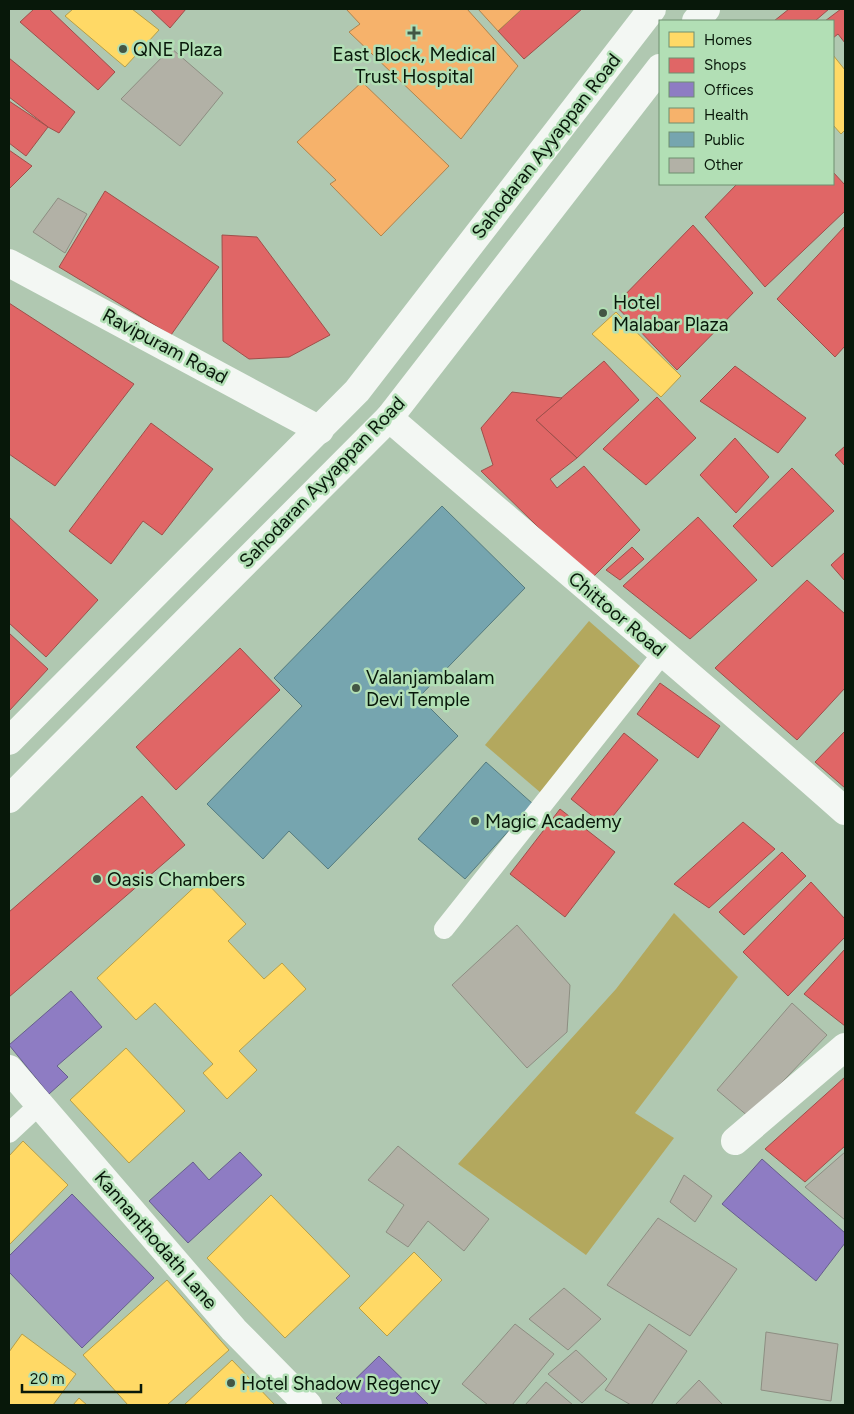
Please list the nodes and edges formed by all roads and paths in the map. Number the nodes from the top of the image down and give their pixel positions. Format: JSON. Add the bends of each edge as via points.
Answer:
{"nodes":[{"id":1,"x":652,"y":9,"type":"edge"},
{"id":2,"x":706,"y":9,"type":"edge"},
{"id":3,"x":697,"y":20,"type":"edge"},
{"id":4,"x":659,"y":69,"type":"edge"},
{"id":5,"x":9,"y":263,"type":"edge"},
{"id":6,"x":389,"y":418,"type":"junction"},
{"id":7,"x":320,"y":430,"type":"junction"},
{"id":8,"x":663,"y":653,"type":"junction"},
{"id":9,"x":9,"y":740,"type":"edge"},
{"id":10,"x":9,"y":800,"type":"edge"},
{"id":11,"x":845,"y":811,"type":"edge"},
{"id":12,"x":444,"y":929,"type":"dead end"},
{"id":13,"x":845,"y":1047,"type":"edge"},
{"id":14,"x":9,"y":1069,"type":"edge"},
{"id":15,"x":40,"y":1104,"type":"junction"},
{"id":16,"x":9,"y":1133,"type":"edge"},
{"id":17,"x":735,"y":1141,"type":"dead end"},
{"id":18,"x":308,"y":1405,"type":"edge"}],
"edges":[{"from":1,"to":7,"type":"main road","name":"Sahodaran Ayyappan Road","via":[[357,391]]},
{"from":2,"to":3,"type":"main road"},
{"from":4,"to":6,"type":"main road","name":"Sahodaran Ayyappan Road"},
{"from":5,"to":7,"type":"main road","name":"Ravipuram Road"},
{"from":6,"to":8,"type":"main road","name":"Chittoor Road"},
{"from":6,"to":10,"type":"main road","name":"Sahodaran Ayyappan Road"},
{"from":7,"to":9,"type":"main road","name":"Sahodaran Ayyappan Road"},
{"from":8,"to":11,"type":"main road","name":"Chittoor Road"},
{"from":8,"to":12,"type":"lane"},
{"from":13,"to":17,"type":"main road"},
{"from":14,"to":15,"type":"main road","name":"Kannanthodath Lane"},
{"from":15,"to":16,"type":"lane"},
{"from":15,"to":18,"type":"main road","name":"Kannanthodath Lane","via":[[234,1330]]}]}
